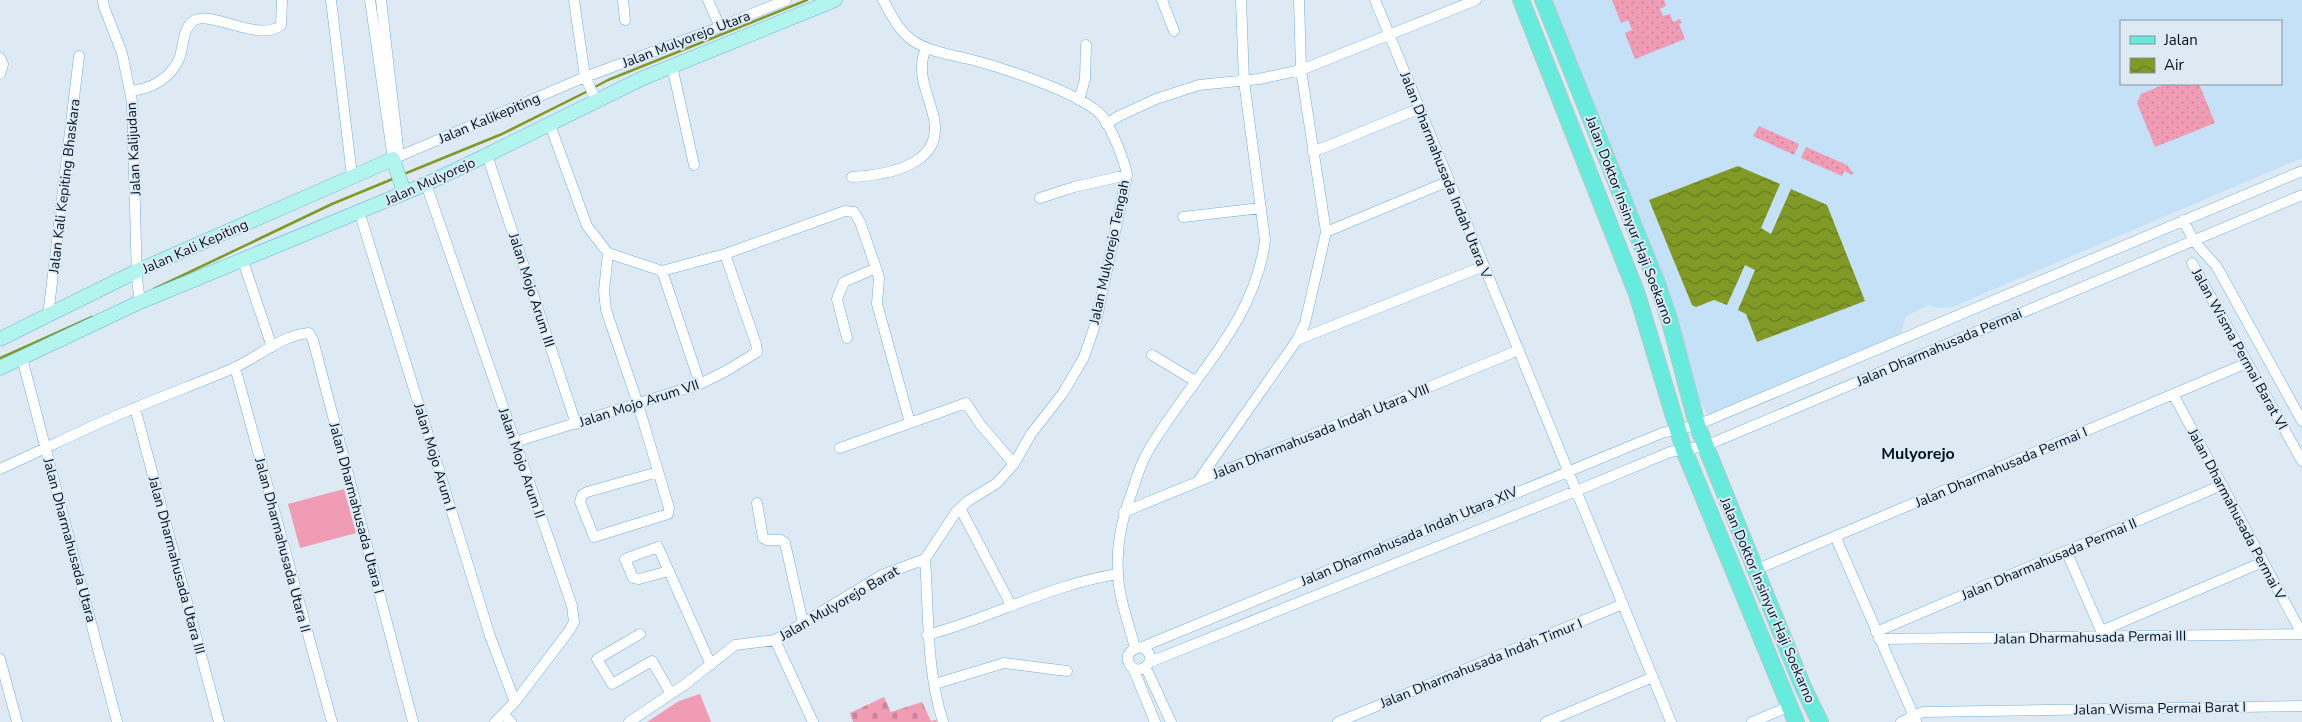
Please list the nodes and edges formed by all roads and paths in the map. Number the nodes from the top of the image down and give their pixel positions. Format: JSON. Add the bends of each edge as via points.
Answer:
{"nodes":[{"id":1,"x":103,"y":0,"type":"edge"},
{"id":2,"x":282,"y":0,"type":"edge"},
{"id":3,"x":330,"y":0,"type":"edge"},
{"id":4,"x":370,"y":0,"type":"edge"},
{"id":5,"x":381,"y":0,"type":"edge"},
{"id":6,"x":574,"y":0,"type":"edge"},
{"id":7,"x":623,"y":0,"type":"edge"},
{"id":8,"x":708,"y":0,"type":"edge"},
{"id":9,"x":786,"y":0,"type":"edge"},
{"id":10,"x":835,"y":0,"type":"edge"},
{"id":11,"x":883,"y":0,"type":"edge"},
{"id":12,"x":1162,"y":0,"type":"edge"},
{"id":13,"x":1241,"y":0,"type":"edge"},
{"id":14,"x":1299,"y":0,"type":"edge"},
{"id":15,"x":1375,"y":0,"type":"edge"},
{"id":16,"x":1476,"y":0,"type":"edge"},
{"id":17,"x":1520,"y":0,"type":"edge"},
{"id":18,"x":1542,"y":0,"type":"edge"},
{"id":19,"x":818,"y":3,"type":"edge"},
{"id":20,"x":625,"y":20,"type":"dead end"},
{"id":21,"x":1174,"y":31,"type":"dead end"},
{"id":22,"x":719,"y":35,"type":"junction"},
{"id":23,"x":1389,"y":36,"type":"junction"},
{"id":24,"x":1086,"y":45,"type":"dead end"},
{"id":25,"x":926,"y":48,"type":"junction"},
{"id":26,"x":79,"y":56,"type":"dead end"},
{"id":27,"x":0,"y":58,"type":"edge"},
{"id":28,"x":672,"y":66,"type":"junction"},
{"id":29,"x":1301,"y":70,"type":"junction"},
{"id":30,"x":0,"y":74,"type":"edge"},
{"id":31,"x":586,"y":79,"type":"junction"},
{"id":32,"x":1244,"y":81,"type":"junction"},
{"id":33,"x":130,"y":91,"type":"junction"},
{"id":34,"x":594,"y":97,"type":"junction"},
{"id":35,"x":1079,"y":100,"type":"junction"},
{"id":36,"x":1418,"y":109,"type":"junction"},
{"id":37,"x":1106,"y":124,"type":"junction"},
{"id":38,"x":551,"y":129,"type":"junction"},
{"id":39,"x":1313,"y":152,"type":"junction"},
{"id":40,"x":488,"y":156,"type":"junction"},
{"id":41,"x":396,"y":160,"type":"junction"},
{"id":42,"x":694,"y":165,"type":"dead end"},
{"id":43,"x":2302,"y":171,"type":"edge"},
{"id":44,"x":1127,"y":175,"type":"junction"},
{"id":45,"x":352,"y":176,"type":"junction"},
{"id":46,"x":852,"y":177,"type":"dead end"},
{"id":47,"x":1449,"y":181,"type":"junction"},
{"id":48,"x":426,"y":184,"type":"junction"},
{"id":49,"x":402,"y":186,"type":"junction"},
{"id":50,"x":2302,"y":195,"type":"edge"},
{"id":51,"x":1040,"y":198,"type":"dead end"},
{"id":52,"x":1261,"y":208,"type":"junction"},
{"id":53,"x":359,"y":211,"type":"junction"},
{"id":54,"x":1183,"y":216,"type":"dead end"},
{"id":55,"x":2183,"y":220,"type":"junction"},
{"id":56,"x":1326,"y":232,"type":"junction"},
{"id":57,"x":2194,"y":241,"type":"junction"},
{"id":58,"x":608,"y":253,"type":"junction"},
{"id":59,"x":726,"y":254,"type":"junction"},
{"id":60,"x":244,"y":261,"type":"junction"},
{"id":61,"x":2192,"y":262,"type":"dead end"},
{"id":62,"x":1484,"y":266,"type":"junction"},
{"id":63,"x":876,"y":268,"type":"junction"},
{"id":64,"x":662,"y":271,"type":"junction"},
{"id":65,"x":137,"y":275,"type":"junction"},
{"id":66,"x":140,"y":300,"type":"junction"},
{"id":67,"x":48,"y":316,"type":"junction"},
{"id":68,"x":848,"y":338,"type":"dead end"},
{"id":69,"x":0,"y":339,"type":"edge"},
{"id":70,"x":1297,"y":340,"type":"junction"},
{"id":71,"x":272,"y":346,"type":"junction"},
{"id":72,"x":1518,"y":350,"type":"junction"},
{"id":73,"x":1152,"y":355,"type":"dead end"},
{"id":74,"x":22,"y":358,"type":"junction"},
{"id":75,"x":2247,"y":363,"type":"junction"},
{"id":76,"x":235,"y":367,"type":"junction"},
{"id":77,"x":0,"y":368,"type":"edge"},
{"id":78,"x":1195,"y":381,"type":"junction"},
{"id":79,"x":700,"y":384,"type":"junction"},
{"id":80,"x":2173,"y":394,"type":"junction"},
{"id":81,"x":638,"y":404,"type":"junction"},
{"id":82,"x":135,"y":408,"type":"junction"},
{"id":83,"x":2302,"y":420,"type":"edge"},
{"id":84,"x":910,"y":423,"type":"junction"},
{"id":85,"x":576,"y":424,"type":"junction"},
{"id":86,"x":1697,"y":425,"type":"junction"},
{"id":87,"x":1678,"y":429,"type":"junction"},
{"id":88,"x":515,"y":442,"type":"junction"},
{"id":89,"x":1705,"y":446,"type":"junction"},
{"id":90,"x":46,"y":448,"type":"junction"},
{"id":91,"x":840,"y":448,"type":"dead end"},
{"id":92,"x":1684,"y":450,"type":"junction"},
{"id":93,"x":2302,"y":461,"type":"edge"},
{"id":94,"x":1014,"y":464,"type":"junction"},
{"id":95,"x":0,"y":469,"type":"edge"},
{"id":96,"x":1567,"y":471,"type":"junction"},
{"id":97,"x":658,"y":472,"type":"junction"},
{"id":98,"x":1198,"y":481,"type":"junction"},
{"id":99,"x":2222,"y":486,"type":"junction"},
{"id":100,"x":1576,"y":491,"type":"junction"},
{"id":101,"x":757,"y":503,"type":"dead end"},
{"id":102,"x":960,"y":508,"type":"junction"},
{"id":103,"x":1124,"y":512,"type":"junction"},
{"id":104,"x":1835,"y":536,"type":"junction"},
{"id":105,"x":2066,"y":551,"type":"junction"},
{"id":106,"x":925,"y":559,"type":"junction"},
{"id":107,"x":2263,"y":562,"type":"junction"},
{"id":108,"x":669,"y":570,"type":"dead end"},
{"id":109,"x":1755,"y":570,"type":"junction"},
{"id":110,"x":1118,"y":574,"type":"junction"},
{"id":111,"x":1623,"y":604,"type":"junction"},
{"id":112,"x":1011,"y":605,"type":"junction"},
{"id":113,"x":803,"y":623,"type":"junction"},
{"id":114,"x":640,"y":634,"type":"dead end"},
{"id":115,"x":2102,"y":634,"type":"junction"},
{"id":116,"x":2302,"y":634,"type":"edge"},
{"id":117,"x":927,"y":635,"type":"junction"},
{"id":118,"x":1877,"y":635,"type":"junction"},
{"id":119,"x":775,"y":640,"type":"junction"},
{"id":120,"x":1138,"y":648,"type":"junction"},
{"id":121,"x":0,"y":659,"type":"edge"},
{"id":122,"x":1148,"y":665,"type":"junction"},
{"id":123,"x":711,"y":666,"type":"junction"},
{"id":124,"x":1133,"y":668,"type":"junction"},
{"id":125,"x":1067,"y":671,"type":"dead end"},
{"id":126,"x":1652,"y":677,"type":"junction"},
{"id":127,"x":935,"y":684,"type":"junction"},
{"id":128,"x":1803,"y":687,"type":"junction"},
{"id":129,"x":671,"y":694,"type":"junction"},
{"id":130,"x":515,"y":702,"type":"junction"},
{"id":131,"x":2302,"y":706,"type":"edge"},
{"id":132,"x":1789,"y":708,"type":"edge"},
{"id":133,"x":503,"y":714,"type":"junction"},
{"id":134,"x":1915,"y":719,"type":"edge"},
{"id":135,"x":17,"y":722,"type":"edge"},
{"id":136,"x":117,"y":722,"type":"edge"},
{"id":137,"x":219,"y":722,"type":"edge"},
{"id":138,"x":332,"y":722,"type":"edge"},
{"id":139,"x":413,"y":722,"type":"edge"},
{"id":140,"x":495,"y":722,"type":"edge"},
{"id":141,"x":511,"y":722,"type":"edge"},
{"id":142,"x":629,"y":722,"type":"edge"},
{"id":143,"x":813,"y":722,"type":"edge"},
{"id":144,"x":942,"y":722,"type":"edge"},
{"id":145,"x":1155,"y":722,"type":"edge"},
{"id":146,"x":1171,"y":722,"type":"edge"},
{"id":147,"x":1338,"y":722,"type":"edge"},
{"id":148,"x":1546,"y":722,"type":"edge"},
{"id":149,"x":1671,"y":722,"type":"edge"},
{"id":150,"x":1752,"y":722,"type":"edge"},
{"id":151,"x":1820,"y":722,"type":"edge"},
{"id":152,"x":1901,"y":722,"type":"edge"}],
"edges":[{"from":1,"to":33,"type":"street","name":"Jalan Kalijudan","via":[[122,53]]},
{"from":2,"to":33,"type":"street","via":[[281,25],[272,29],[229,26],[212,18],[195,20],[188,27],[180,58],[171,72],[161,82]]},
{"from":3,"to":45,"type":"street"},
{"from":4,"to":41,"type":"street"},
{"from":5,"to":41,"type":"street"},
{"from":6,"to":31,"type":"street"},
{"from":7,"to":20,"type":"street"},
{"from":8,"to":22,"type":"street"},
{"from":9,"to":22,"type":"street","name":"Jalan Mulyorejo Utara"},
{"from":10,"to":19,"type":"main road","name":"Jalan Mulyorejo"},
{"from":11,"to":25,"type":"street","name":"Jalan Mulyorejo Tengah","via":[[900,30]]},
{"from":12,"to":21,"type":"street"},
{"from":13,"to":32,"type":"street"},
{"from":14,"to":29,"type":"street"},
{"from":15,"to":23,"type":"street","name":"Jalan Dharmahusada Indah Utara V"},
{"from":16,"to":23,"type":"street"},
{"from":17,"to":87,"type":"main road","name":"Jalan Doktor Insinyur Haji Soekarno","via":[[1637,294]]},
{"from":18,"to":86,"type":"main road","name":"Jalan Doktor Insinyur Haji Soekarno","via":[[1658,286]]},
{"from":19,"to":22,"type":"main road","name":"Jalan Mulyorejo"},
{"from":22,"to":28,"type":"main road","name":"Jalan Mulyorejo"},
{"from":22,"to":31,"type":"street","name":"Jalan Mulyorejo Utara"},
{"from":23,"to":29,"type":"street"},
{"from":23,"to":36,"type":"street","name":"Jalan Dharmahusada Indah Utara V"},
{"from":24,"to":35,"type":"street","via":[[1085,79]]},
{"from":25,"to":35,"type":"street","name":"Jalan Mulyorejo Tengah","via":[[1060,89]]},
{"from":25,"to":46,"type":"street","via":[[921,75],[935,134],[929,149],[918,161],[903,169]]},
{"from":26,"to":67,"type":"street","name":"Jalan Kali Kepiting Bhaskara"},
{"from":27,"to":30,"type":"street","via":[[3,64]]},
{"from":28,"to":34,"type":"main road","name":"Jalan Mulyorejo"},
{"from":28,"to":42,"type":"street"},
{"from":29,"to":32,"type":"street"},
{"from":29,"to":39,"type":"street"},
{"from":31,"to":34,"type":"street"},
{"from":31,"to":41,"type":"street","name":"Jalan Kalikepiting"},
{"from":32,"to":37,"type":"street","via":[[1217,82],[1179,90],[1134,108]]},
{"from":32,"to":52,"type":"street"},
{"from":33,"to":65,"type":"street","name":"Jalan Kalijudan"},
{"from":34,"to":38,"type":"main road","name":"Jalan Mulyorejo"},
{"from":35,"to":37,"type":"street","name":"Jalan Mulyorejo Tengah","via":[[1102,116]]},
{"from":36,"to":39,"type":"street"},
{"from":36,"to":47,"type":"street","name":"Jalan Dharmahusada Indah Utara V"},
{"from":37,"to":44,"type":"street","name":"Jalan Mulyorejo Tengah"},
{"from":38,"to":40,"type":"main road","name":"Jalan Mulyorejo"},
{"from":38,"to":58,"type":"street","via":[[588,226]]},
{"from":39,"to":56,"type":"street"},
{"from":40,"to":48,"type":"main road","name":"Jalan Mulyorejo"},
{"from":40,"to":85,"type":"street","name":"Jalan Mojo Arum III"},
{"from":41,"to":45,"type":"main road","name":"Jalan Kali Kepiting"},
{"from":41,"to":49,"type":"main road"},
{"from":43,"to":55,"type":"street","name":"Jalan Dharmahusada Permai"},
{"from":44,"to":51,"type":"street","via":[[1074,186]]},
{"from":44,"to":94,"type":"street","name":"Jalan Mulyorejo Tengah","via":[[1096,322],[1084,357],[1063,394],[1031,434]]},
{"from":45,"to":65,"type":"main road","name":"Jalan Kali Kepiting"},
{"from":47,"to":56,"type":"street"},
{"from":47,"to":62,"type":"street","name":"Jalan Dharmahusada Indah Utara V"},
{"from":48,"to":49,"type":"main road","name":"Jalan Mulyorejo"},
{"from":48,"to":88,"type":"street","name":"Jalan Mojo Arum II"},
{"from":49,"to":53,"type":"main road","name":"Jalan Mulyorejo"},
{"from":50,"to":57,"type":"street","name":"Jalan Dharmahusada Permai"},
{"from":52,"to":54,"type":"street"},
{"from":52,"to":78,"type":"street","via":[[1264,253],[1248,303]]},
{"from":53,"to":60,"type":"main road","name":"Jalan Mulyorejo"},
{"from":53,"to":130,"type":"street","name":"Jalan Mojo Arum I","via":[[490,636]]},
{"from":55,"to":57,"type":"street"},
{"from":55,"to":86,"type":"street","name":"Jalan Dharmahusada Permai"},
{"from":56,"to":70,"type":"street","via":[[1305,323]]},
{"from":57,"to":83,"type":"street","via":[[2216,267]]},
{"from":57,"to":89,"type":"street","name":"Jalan Dharmahusada Permai"},
{"from":58,"to":64,"type":"street"},
{"from":58,"to":81,"type":"street","via":[[604,290],[606,310]]},
{"from":59,"to":63,"type":"street","via":[[844,212],[854,212]]},
{"from":59,"to":64,"type":"street"},
{"from":59,"to":79,"type":"street","name":"Jalan Mojo Arum VII","via":[[757,352]]},
{"from":60,"to":66,"type":"main road","name":"Jalan Mulyorejo"},
{"from":60,"to":71,"type":"street"},
{"from":61,"to":75,"type":"street","name":"Jalan Wisma Permai Barat VI"},
{"from":62,"to":70,"type":"street"},
{"from":62,"to":72,"type":"street","name":"Jalan Dharmahusada Indah Utara V"},
{"from":63,"to":68,"type":"street","via":[[844,282],[837,299]]},
{"from":63,"to":84,"type":"street","via":[[879,278],[877,304]]},
{"from":64,"to":79,"type":"street"},
{"from":65,"to":66,"type":"street","name":"Jalan Kalijudan"},
{"from":65,"to":67,"type":"main road","name":"Jalan Kali Kepiting"},
{"from":66,"to":74,"type":"main road","name":"Jalan Mulyorejo"},
{"from":67,"to":69,"type":"main road","name":"Jalan Kali Kepiting"},
{"from":70,"to":98,"type":"street"},
{"from":71,"to":76,"type":"street","name":"Jalan Dharmahusada Utara I"},
{"from":71,"to":139,"type":"street","name":"Jalan Dharmahusada Utara I","via":[[302,333],[309,333],[314,340]]},
{"from":72,"to":96,"type":"street","name":"Jalan Dharmahusada Indah Utara V"},
{"from":72,"to":98,"type":"street","name":"Jalan Dharmahusada Indah Utara VIII"},
{"from":73,"to":78,"type":"street"},
{"from":74,"to":77,"type":"main road","name":"Jalan Mulyorejo"},
{"from":74,"to":90,"type":"street","name":"Jalan Dharmahusada Utara"},
{"from":75,"to":80,"type":"street","name":"Jalan Dharmahusada Permai I"},
{"from":75,"to":93,"type":"street","name":"Jalan Wisma Permai Barat VI"},
{"from":76,"to":82,"type":"street","name":"Jalan Dharmahusada Utara I"},
{"from":76,"to":138,"type":"street","name":"Jalan Dharmahusada Utara II"},
{"from":78,"to":103,"type":"street","via":[[1146,455]]},
{"from":79,"to":81,"type":"street","name":"Jalan Mojo Arum VII"},
{"from":80,"to":99,"type":"street","name":"Jalan Dharmahusada Permai V"},
{"from":80,"to":104,"type":"street","name":"Jalan Dharmahusada Permai I"},
{"from":81,"to":85,"type":"street","name":"Jalan Mojo Arum VII"},
{"from":81,"to":97,"type":"street"},
{"from":82,"to":90,"type":"street","name":"Jalan Dharmahusada Utara I"},
{"from":82,"to":137,"type":"street","name":"Jalan Dharmahusada Utara III"},
{"from":84,"to":91,"type":"street"},
{"from":84,"to":94,"type":"street","via":[[966,403]]},
{"from":85,"to":88,"type":"street","name":"Jalan Mojo Arum VII"},
{"from":86,"to":87,"type":"street","name":"Jalan Dharmahusada Permai"},
{"from":86,"to":89,"type":"main road","name":"Jalan Doktor Insinyur Haji Soekarno"},
{"from":87,"to":92,"type":"main road","name":"Jalan Doktor Insinyur Haji Soekarno"},
{"from":87,"to":96,"type":"street","name":"Jalan Dharmahusada Indah Utara XIV"},
{"from":88,"to":130,"type":"street","name":"Jalan Mojo Arum II","via":[[572,606],[574,622]]},
{"from":89,"to":92,"type":"street","name":"Jalan Dharmahusada Permai"},
{"from":89,"to":109,"type":"main road","name":"Jalan Doktor Insinyur Haji Soekarno"},
{"from":90,"to":95,"type":"street","name":"Jalan Dharmahusada Utara I"},
{"from":90,"to":136,"type":"street","name":"Jalan Dharmahusada Utara"},
{"from":92,"to":100,"type":"street","name":"Jalan Dharmahusada Indah Utara XIV","via":[[1670,452]]},
{"from":92,"to":132,"type":"main road","name":"Jalan Doktor Insinyur Haji Soekarno"},
{"from":94,"to":102,"type":"street","name":"Jalan Mulyorejo Tengah","via":[[997,483]]},
{"from":96,"to":100,"type":"street","name":"Jalan Dharmahusada Indah Utara V"},
{"from":96,"to":120,"type":"street","name":"Jalan Dharmahusada Indah Utara XIV"},
{"from":97,"to":97,"type":"street","via":[[582,495],[580,502],[594,538],[668,514]]},
{"from":98,"to":103,"type":"street","name":"Jalan Dharmahusada Indah Utara VIII"},
{"from":99,"to":105,"type":"street","name":"Jalan Dharmahusada Permai II"},
{"from":99,"to":107,"type":"street","name":"Jalan Dharmahusada Permai V"},
{"from":100,"to":111,"type":"street","name":"Jalan Dharmahusada Indah Utara V"},
{"from":100,"to":122,"type":"street","name":"Jalan Dharmahusada Indah Utara XIV"},
{"from":101,"to":113,"type":"street","via":[[763,538],[785,543]]},
{"from":102,"to":106,"type":"street","name":"Jalan Mulyorejo Tengah","via":[[940,532]]},
{"from":102,"to":112,"type":"street"},
{"from":103,"to":110,"type":"street"},
{"from":104,"to":109,"type":"street","name":"Jalan Dharmahusada Permai I"},
{"from":104,"to":118,"type":"street"},
{"from":105,"to":115,"type":"street"},
{"from":105,"to":118,"type":"street","name":"Jalan Dharmahusada Permai II"},
{"from":106,"to":113,"type":"street","name":"Jalan Mulyorejo Barat","via":[[882,575]]},
{"from":106,"to":117,"type":"street"},
{"from":107,"to":115,"type":"street"},
{"from":107,"to":116,"type":"street","name":"Jalan Dharmahusada Permai V"},
{"from":108,"to":123,"type":"street"},
{"from":109,"to":128,"type":"main road","name":"Jalan Doktor Insinyur Haji Soekarno"},
{"from":110,"to":112,"type":"street","via":[[1048,591]]},
{"from":110,"to":120,"type":"street"},
{"from":111,"to":126,"type":"street","name":"Jalan Dharmahusada Indah Utara V"},
{"from":111,"to":147,"type":"street","name":"Jalan Dharmahusada Indah Timur I"},
{"from":112,"to":117,"type":"street","via":[[977,620]]},
{"from":113,"to":119,"type":"street","name":"Jalan Mulyorejo Barat"},
{"from":114,"to":129,"type":"street","via":[[597,659],[612,684],[652,661]]},
{"from":115,"to":116,"type":"street","name":"Jalan Dharmahusada Permai III"},
{"from":115,"to":118,"type":"street","name":"Jalan Dharmahusada Permai III"},
{"from":117,"to":127,"type":"street"},
{"from":118,"to":134,"type":"street"},
{"from":119,"to":123,"type":"street","name":"Jalan Mulyorejo Barat","via":[[735,645]]},
{"from":119,"to":143,"type":"street"},
{"from":120,"to":122,"type":"street","via":[[1147,650],[1150,656]]},
{"from":120,"to":124,"type":"street","via":[[1130,652],[1128,658]]},
{"from":121,"to":135,"type":"street"},
{"from":122,"to":124,"type":"street","via":[[1140,670]]},
{"from":122,"to":146,"type":"street"},
{"from":123,"to":129,"type":"street","name":"Jalan Mulyorejo Barat"},
{"from":124,"to":145,"type":"street"},
{"from":125,"to":127,"type":"street","via":[[1004,663]]},
{"from":126,"to":148,"type":"street"},
{"from":126,"to":149,"type":"street","name":"Jalan Dharmahusada Indah Utara V"},
{"from":127,"to":144,"type":"street"},
{"from":128,"to":132,"type":"main road","via":[[1791,688]]},
{"from":128,"to":151,"type":"main road","name":"Jalan Doktor Insinyur Haji Soekarno"},
{"from":129,"to":142,"type":"street","name":"Jalan Mulyorejo Barat"},
{"from":130,"to":133,"type":"street","name":"Jalan Mojo Arum II"},
{"from":131,"to":134,"type":"street","name":"Jalan Wisma Permai Barat I","via":[[1923,712]]},
{"from":132,"to":150,"type":"street"},
{"from":133,"to":140,"type":"street","name":"Jalan Mojo Arum II"},
{"from":133,"to":141,"type":"street"},
{"from":134,"to":152,"type":"street","name":"Jalan Wisma Permai Barat I"}]}
